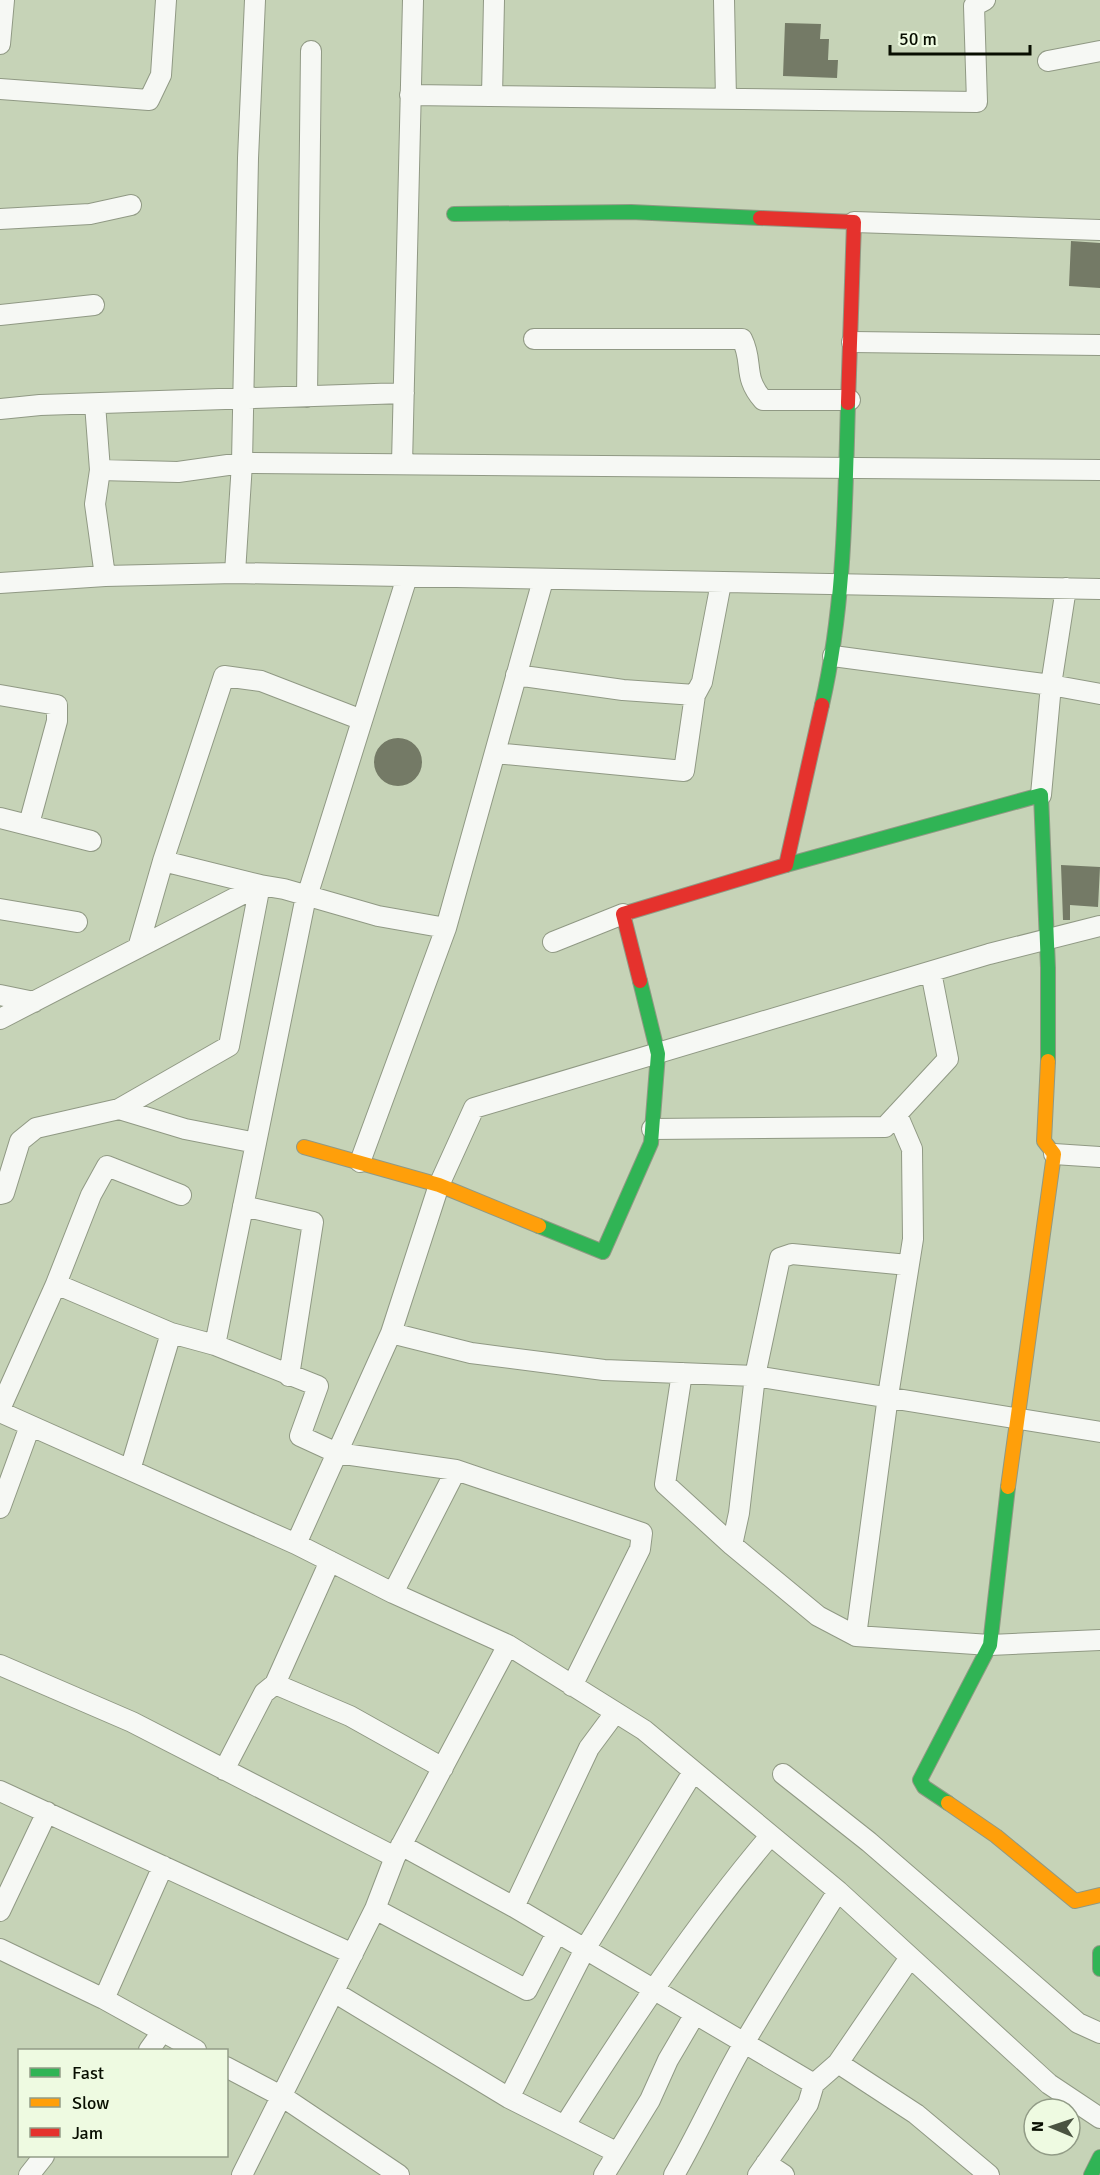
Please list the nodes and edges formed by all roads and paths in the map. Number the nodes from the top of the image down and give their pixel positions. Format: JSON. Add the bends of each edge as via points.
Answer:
{"nodes":[{"id":1,"x":4,"y":0,"type":"edge"},
{"id":2,"x":166,"y":0,"type":"edge"},
{"id":3,"x":255,"y":0,"type":"edge"},
{"id":4,"x":412,"y":0,"type":"edge"},
{"id":5,"x":494,"y":0,"type":"edge"},
{"id":6,"x":724,"y":0,"type":"edge"},
{"id":7,"x":985,"y":0,"type":"edge"},
{"id":8,"x":0,"y":44,"type":"edge"},
{"id":9,"x":311,"y":51,"type":"dead end"},
{"id":10,"x":1100,"y":51,"type":"edge"},
{"id":11,"x":1048,"y":61,"type":"dead end"},
{"id":12,"x":0,"y":88,"type":"edge"},
{"id":13,"x":410,"y":95,"type":"junction"},
{"id":14,"x":492,"y":96,"type":"junction"},
{"id":15,"x":726,"y":99,"type":"junction"},
{"id":16,"x":131,"y":206,"type":"dead end"},
{"id":17,"x":454,"y":214,"type":"dead end"},
{"id":18,"x":0,"y":219,"type":"edge"},
{"id":19,"x":854,"y":222,"type":"junction"},
{"id":20,"x":1100,"y":230,"type":"edge"},
{"id":21,"x":94,"y":305,"type":"dead end"},
{"id":22,"x":0,"y":315,"type":"edge"},
{"id":23,"x":534,"y":339,"type":"dead end"},
{"id":24,"x":852,"y":342,"type":"junction"},
{"id":25,"x":1100,"y":345,"type":"edge"},
{"id":26,"x":404,"y":393,"type":"junction"},
{"id":27,"x":307,"y":398,"type":"junction"},
{"id":28,"x":243,"y":400,"type":"junction"},
{"id":29,"x":850,"y":400,"type":"junction"},
{"id":30,"x":95,"y":404,"type":"junction"},
{"id":31,"x":0,"y":409,"type":"edge"},
{"id":32,"x":242,"y":463,"type":"junction"},
{"id":33,"x":402,"y":464,"type":"junction"},
{"id":34,"x":847,"y":469,"type":"junction"},
{"id":35,"x":100,"y":470,"type":"junction"},
{"id":36,"x":1100,"y":470,"type":"edge"},
{"id":37,"x":235,"y":573,"type":"junction"},
{"id":38,"x":105,"y":576,"type":"junction"},
{"id":39,"x":407,"y":577,"type":"junction"},
{"id":40,"x":543,"y":580,"type":"junction"},
{"id":41,"x":0,"y":583,"type":"edge"},
{"id":42,"x":721,"y":583,"type":"junction"},
{"id":43,"x":842,"y":586,"type":"junction"},
{"id":44,"x":1066,"y":588,"type":"junction"},
{"id":45,"x":1100,"y":589,"type":"edge"},
{"id":46,"x":833,"y":656,"type":"junction"},
{"id":47,"x":516,"y":675,"type":"junction"},
{"id":48,"x":1051,"y":685,"type":"junction"},
{"id":49,"x":1100,"y":694,"type":"edge"},
{"id":50,"x":0,"y":695,"type":"edge"},
{"id":51,"x":695,"y":695,"type":"junction"},
{"id":52,"x":362,"y":720,"type":"junction"},
{"id":53,"x":495,"y":753,"type":"junction"},
{"id":54,"x":1041,"y":795,"type":"junction"},
{"id":55,"x":0,"y":818,"type":"edge"},
{"id":56,"x":29,"y":824,"type":"junction"},
{"id":57,"x":91,"y":841,"type":"dead end"},
{"id":58,"x":163,"y":861,"type":"junction"},
{"id":59,"x":786,"y":865,"type":"junction"},
{"id":60,"x":260,"y":885,"type":"junction"},
{"id":61,"x":308,"y":896,"type":"junction"},
{"id":62,"x":0,"y":909,"type":"edge"},
{"id":63,"x":623,"y":914,"type":"junction"},
{"id":64,"x":77,"y":922,"type":"dead end"},
{"id":65,"x":1100,"y":926,"type":"edge"},
{"id":66,"x":446,"y":928,"type":"junction"},
{"id":67,"x":1048,"y":939,"type":"junction"},
{"id":68,"x":553,"y":942,"type":"dead end"},
{"id":69,"x":138,"y":948,"type":"junction"},
{"id":70,"x":931,"y":972,"type":"junction"},
{"id":71,"x":0,"y":995,"type":"edge"},
{"id":72,"x":34,"y":1002,"type":"junction"},
{"id":73,"x":0,"y":1019,"type":"edge"},
{"id":74,"x":658,"y":1054,"type":"junction"},
{"id":75,"x":119,"y":1109,"type":"junction"},
{"id":76,"x":897,"y":1114,"type":"junction"},
{"id":77,"x":652,"y":1129,"type":"junction"},
{"id":78,"x":256,"y":1143,"type":"junction"},
{"id":79,"x":304,"y":1147,"type":"dead end"},
{"id":80,"x":1054,"y":1154,"type":"junction"},
{"id":81,"x":1100,"y":1157,"type":"edge"},
{"id":82,"x":360,"y":1162,"type":"junction"},
{"id":83,"x":439,"y":1185,"type":"junction"},
{"id":84,"x":181,"y":1195,"type":"dead end"},
{"id":85,"x":2,"y":1197,"type":"edge"},
{"id":86,"x":243,"y":1206,"type":"junction"},
{"id":87,"x":908,"y":1265,"type":"junction"},
{"id":88,"x":56,"y":1284,"type":"junction"},
{"id":89,"x":171,"y":1333,"type":"junction"},
{"id":90,"x":391,"y":1333,"type":"junction"},
{"id":91,"x":214,"y":1346,"type":"junction"},
{"id":92,"x":682,"y":1373,"type":"junction"},
{"id":93,"x":289,"y":1376,"type":"junction"},
{"id":94,"x":755,"y":1376,"type":"junction"},
{"id":95,"x":888,"y":1396,"type":"junction"},
{"id":96,"x":0,"y":1411,"type":"edge"},
{"id":97,"x":1015,"y":1420,"type":"junction"},
{"id":98,"x":30,"y":1426,"type":"junction"},
{"id":99,"x":1100,"y":1432,"type":"edge"},
{"id":100,"x":337,"y":1453,"type":"junction"},
{"id":101,"x":130,"y":1470,"type":"junction"},
{"id":102,"x":456,"y":1470,"type":"junction"},
{"id":103,"x":0,"y":1508,"type":"edge"},
{"id":104,"x":296,"y":1544,"type":"junction"},
{"id":105,"x":732,"y":1545,"type":"junction"},
{"id":106,"x":330,"y":1562,"type":"junction"},
{"id":107,"x":393,"y":1593,"type":"junction"},
{"id":108,"x":856,"y":1636,"type":"junction"},
{"id":109,"x":1100,"y":1640,"type":"edge"},
{"id":110,"x":508,"y":1645,"type":"junction"},
{"id":111,"x":990,"y":1645,"type":"junction"},
{"id":112,"x":0,"y":1665,"type":"edge"},
{"id":113,"x":274,"y":1684,"type":"junction"},
{"id":114,"x":572,"y":1686,"type":"junction"},
{"id":115,"x":615,"y":1713,"type":"junction"},
{"id":116,"x":443,"y":1768,"type":"junction"},
{"id":117,"x":224,"y":1770,"type":"junction"},
{"id":118,"x":693,"y":1772,"type":"junction"},
{"id":119,"x":783,"y":1774,"type":"dead end"},
{"id":120,"x":0,"y":1791,"type":"edge"},
{"id":121,"x":47,"y":1812,"type":"junction"},
{"id":122,"x":770,"y":1836,"type":"junction"},
{"id":123,"x":398,"y":1851,"type":"junction"},
{"id":124,"x":163,"y":1866,"type":"junction"},
{"id":125,"x":838,"y":1891,"type":"junction"},
{"id":126,"x":1100,"y":1895,"type":"edge"},
{"id":127,"x":514,"y":1907,"type":"junction"},
{"id":128,"x":375,"y":1909,"type":"junction"},
{"id":129,"x":0,"y":1911,"type":"edge"},
{"id":130,"x":556,"y":1934,"type":"junction"},
{"id":131,"x":0,"y":1949,"type":"edge"},
{"id":132,"x":585,"y":1949,"type":"junction"},
{"id":133,"x":1100,"y":1953,"type":"edge"},
{"id":134,"x":353,"y":1954,"type":"junction"},
{"id":135,"x":909,"y":1959,"type":"junction"},
{"id":136,"x":1100,"y":1969,"type":"edge"},
{"id":137,"x":652,"y":1989,"type":"junction"},
{"id":138,"x":334,"y":1992,"type":"junction"},
{"id":139,"x":104,"y":1999,"type":"junction"},
{"id":140,"x":695,"y":2014,"type":"junction"},
{"id":141,"x":162,"y":2032,"type":"junction"},
{"id":142,"x":1100,"y":2033,"type":"edge"},
{"id":143,"x":744,"y":2043,"type":"junction"},
{"id":144,"x":150,"y":2049,"type":"edge"},
{"id":145,"x":194,"y":2049,"type":"edge"},
{"id":146,"x":838,"y":2063,"type":"junction"},
{"id":147,"x":228,"y":2068,"type":"edge"},
{"id":148,"x":814,"y":2084,"type":"junction"},
{"id":149,"x":283,"y":2097,"type":"junction"},
{"id":150,"x":509,"y":2098,"type":"junction"},
{"id":151,"x":1100,"y":2118,"type":"edge"},
{"id":152,"x":566,"y":2125,"type":"junction"},
{"id":153,"x":616,"y":2152,"type":"junction"},
{"id":154,"x":43,"y":2157,"type":"edge"},
{"id":155,"x":1100,"y":2157,"type":"edge"},
{"id":156,"x":762,"y":2169,"type":"edge"},
{"id":157,"x":29,"y":2175,"type":"edge"},
{"id":158,"x":242,"y":2175,"type":"edge"},
{"id":159,"x":399,"y":2175,"type":"edge"},
{"id":160,"x":604,"y":2175,"type":"edge"},
{"id":161,"x":674,"y":2175,"type":"edge"},
{"id":162,"x":784,"y":2175,"type":"edge"},
{"id":163,"x":989,"y":2175,"type":"edge"},
{"id":164,"x":1091,"y":2175,"type":"edge"}],
"edges":[{"from":1,"to":8,"type":"street"},
{"from":2,"to":12,"type":"street","via":[[161,75],[149,100]]},
{"from":3,"to":28,"type":"street"},
{"from":4,"to":13,"type":"street"},
{"from":5,"to":14,"type":"street"},
{"from":6,"to":15,"type":"street"},
{"from":7,"to":15,"type":"street","via":[[974,6],[977,102]]},
{"from":9,"to":27,"type":"street"},
{"from":10,"to":11,"type":"street"},
{"from":13,"to":14,"type":"street"},
{"from":13,"to":26,"type":"street"},
{"from":14,"to":15,"type":"street"},
{"from":16,"to":18,"type":"street","via":[[90,214]]},
{"from":17,"to":19,"type":"street","via":[[631,212]]},
{"from":19,"to":20,"type":"street"},
{"from":19,"to":24,"type":"street"},
{"from":21,"to":22,"type":"street"},
{"from":23,"to":29,"type":"street","via":[[742,339],[748,352],[753,388],[763,400]]},
{"from":24,"to":25,"type":"street"},
{"from":24,"to":29,"type":"street"},
{"from":26,"to":27,"type":"street"},
{"from":26,"to":33,"type":"street"},
{"from":27,"to":28,"type":"street"},
{"from":28,"to":30,"type":"street"},
{"from":28,"to":32,"type":"street"},
{"from":29,"to":34,"type":"street"},
{"from":30,"to":31,"type":"street"},
{"from":30,"to":35,"type":"street"},
{"from":32,"to":33,"type":"street"},
{"from":32,"to":35,"type":"street","via":[[178,472]]},
{"from":32,"to":37,"type":"street"},
{"from":33,"to":34,"type":"street"},
{"from":34,"to":36,"type":"street"},
{"from":34,"to":43,"type":"street"},
{"from":35,"to":38,"type":"street","via":[[94,504]]},
{"from":37,"to":38,"type":"street"},
{"from":37,"to":39,"type":"street"},
{"from":38,"to":41,"type":"street"},
{"from":39,"to":40,"type":"street"},
{"from":39,"to":52,"type":"street"},
{"from":40,"to":42,"type":"street"},
{"from":40,"to":47,"type":"street"},
{"from":42,"to":43,"type":"street"},
{"from":42,"to":51,"type":"street","via":[[702,682]]},
{"from":43,"to":44,"type":"street"},
{"from":43,"to":46,"type":"street"},
{"from":44,"to":45,"type":"street"},
{"from":44,"to":48,"type":"street"},
{"from":46,"to":48,"type":"street"},
{"from":46,"to":59,"type":"street"},
{"from":47,"to":51,"type":"street","via":[[623,690]]},
{"from":47,"to":53,"type":"street"},
{"from":48,"to":49,"type":"street"},
{"from":48,"to":54,"type":"street"},
{"from":50,"to":56,"type":"street","via":[[57,705],[57,721]]},
{"from":51,"to":53,"type":"street","via":[[684,771]]},
{"from":52,"to":58,"type":"street","via":[[261,681],[224,676]]},
{"from":52,"to":61,"type":"street"},
{"from":53,"to":66,"type":"street"},
{"from":54,"to":59,"type":"street"},
{"from":54,"to":67,"type":"street"},
{"from":55,"to":56,"type":"street"},
{"from":56,"to":57,"type":"street"},
{"from":58,"to":60,"type":"street"},
{"from":58,"to":69,"type":"street"},
{"from":59,"to":63,"type":"street"},
{"from":60,"to":61,"type":"street"},
{"from":60,"to":69,"type":"street"},
{"from":60,"to":75,"type":"street","via":[[229,1046]]},
{"from":61,"to":66,"type":"street"},
{"from":61,"to":78,"type":"street"},
{"from":62,"to":64,"type":"street"},
{"from":63,"to":68,"type":"street"},
{"from":63,"to":74,"type":"street"},
{"from":65,"to":67,"type":"street"},
{"from":66,"to":82,"type":"street"},
{"from":67,"to":70,"type":"street"},
{"from":67,"to":80,"type":"street","via":[[1049,1071],[1044,1141]]},
{"from":69,"to":72,"type":"street"},
{"from":70,"to":74,"type":"street"},
{"from":70,"to":76,"type":"street","via":[[948,1059]]},
{"from":71,"to":72,"type":"street"},
{"from":72,"to":73,"type":"street"},
{"from":74,"to":77,"type":"street"},
{"from":74,"to":83,"type":"street","via":[[474,1108]]},
{"from":75,"to":78,"type":"street","via":[[185,1129]]},
{"from":75,"to":85,"type":"street","via":[[36,1128],[20,1141]]},
{"from":76,"to":77,"type":"street","via":[[885,1127]]},
{"from":76,"to":87,"type":"street","via":[[912,1149],[913,1239]]},
{"from":77,"to":83,"type":"street","via":[[651,1143],[603,1252]]},
{"from":78,"to":86,"type":"street"},
{"from":79,"to":82,"type":"street"},
{"from":80,"to":81,"type":"street"},
{"from":80,"to":97,"type":"street"},
{"from":82,"to":83,"type":"street"},
{"from":83,"to":90,"type":"street"},
{"from":84,"to":88,"type":"street","via":[[107,1166],[91,1195]]},
{"from":86,"to":91,"type":"street"},
{"from":86,"to":93,"type":"street","via":[[313,1222]]},
{"from":87,"to":94,"type":"street","via":[[792,1254],[780,1258]]},
{"from":87,"to":95,"type":"street"},
{"from":88,"to":89,"type":"street"},
{"from":88,"to":96,"type":"street"},
{"from":89,"to":91,"type":"street"},
{"from":89,"to":101,"type":"street"},
{"from":90,"to":92,"type":"street","via":[[471,1353],[604,1370]]},
{"from":90,"to":100,"type":"street"},
{"from":91,"to":93,"type":"street"},
{"from":92,"to":94,"type":"street"},
{"from":92,"to":105,"type":"street","via":[[665,1484]]},
{"from":93,"to":100,"type":"street","via":[[318,1386],[300,1436]]},
{"from":94,"to":95,"type":"street"},
{"from":94,"to":105,"type":"street"},
{"from":95,"to":97,"type":"street"},
{"from":95,"to":108,"type":"street"},
{"from":96,"to":98,"type":"street"},
{"from":97,"to":99,"type":"street"},
{"from":97,"to":111,"type":"street"},
{"from":98,"to":101,"type":"street"},
{"from":98,"to":103,"type":"street"},
{"from":100,"to":102,"type":"street"},
{"from":100,"to":104,"type":"street"},
{"from":101,"to":104,"type":"street"},
{"from":102,"to":107,"type":"street"},
{"from":102,"to":114,"type":"street","via":[[642,1533],[640,1549]]},
{"from":104,"to":106,"type":"street"},
{"from":105,"to":108,"type":"street","via":[[818,1616]]},
{"from":106,"to":107,"type":"street"},
{"from":106,"to":113,"type":"street"},
{"from":107,"to":110,"type":"street"},
{"from":108,"to":111,"type":"street"},
{"from":109,"to":111,"type":"street"},
{"from":110,"to":114,"type":"street"},
{"from":110,"to":116,"type":"street"},
{"from":111,"to":126,"type":"street","via":[[920,1780],[924,1787],[996,1836],[1075,1901]]},
{"from":112,"to":117,"type":"street","via":[[132,1722]]},
{"from":113,"to":116,"type":"street","via":[[350,1716]]},
{"from":113,"to":117,"type":"street","via":[[264,1693]]},
{"from":114,"to":115,"type":"street"},
{"from":115,"to":118,"type":"street","via":[[644,1730]]},
{"from":115,"to":127,"type":"street","via":[[589,1748]]},
{"from":116,"to":123,"type":"street"},
{"from":117,"to":123,"type":"street"},
{"from":118,"to":122,"type":"street"},
{"from":118,"to":132,"type":"street"},
{"from":119,"to":142,"type":"street","via":[[869,1842],[1078,2023]]},
{"from":120,"to":121,"type":"street"},
{"from":121,"to":124,"type":"street"},
{"from":121,"to":129,"type":"street"},
{"from":122,"to":125,"type":"street"},
{"from":122,"to":137,"type":"street","via":[[733,1879]]},
{"from":123,"to":127,"type":"street"},
{"from":123,"to":128,"type":"street"},
{"from":124,"to":134,"type":"street"},
{"from":124,"to":139,"type":"street"},
{"from":125,"to":135,"type":"street"},
{"from":125,"to":143,"type":"street"},
{"from":127,"to":130,"type":"street"},
{"from":128,"to":130,"type":"street","via":[[527,1990]]},
{"from":128,"to":134,"type":"street"},
{"from":130,"to":132,"type":"street"},
{"from":131,"to":139,"type":"street"},
{"from":132,"to":137,"type":"street"},
{"from":132,"to":150,"type":"street"},
{"from":133,"to":136,"type":"street"},
{"from":134,"to":138,"type":"street"},
{"from":135,"to":146,"type":"street"},
{"from":135,"to":151,"type":"street","via":[[1049,2084]]},
{"from":137,"to":140,"type":"street"},
{"from":137,"to":152,"type":"street"},
{"from":138,"to":149,"type":"street"},
{"from":138,"to":150,"type":"street"},
{"from":139,"to":141,"type":"street"},
{"from":140,"to":143,"type":"street"},
{"from":140,"to":153,"type":"street","via":[[668,2060],[651,2100]]},
{"from":141,"to":144,"type":"street"},
{"from":141,"to":145,"type":"street"},
{"from":143,"to":148,"type":"street"},
{"from":143,"to":161,"type":"street"},
{"from":146,"to":148,"type":"street"},
{"from":146,"to":163,"type":"street","via":[[916,2114]]},
{"from":147,"to":149,"type":"street"},
{"from":148,"to":156,"type":"street","via":[[808,2104]]},
{"from":149,"to":158,"type":"street"},
{"from":149,"to":159,"type":"street"},
{"from":150,"to":152,"type":"street"},
{"from":152,"to":153,"type":"street"},
{"from":153,"to":160,"type":"street"},
{"from":154,"to":157,"type":"street"},
{"from":155,"to":164,"type":"street"},
{"from":156,"to":162,"type":"street"}]}
